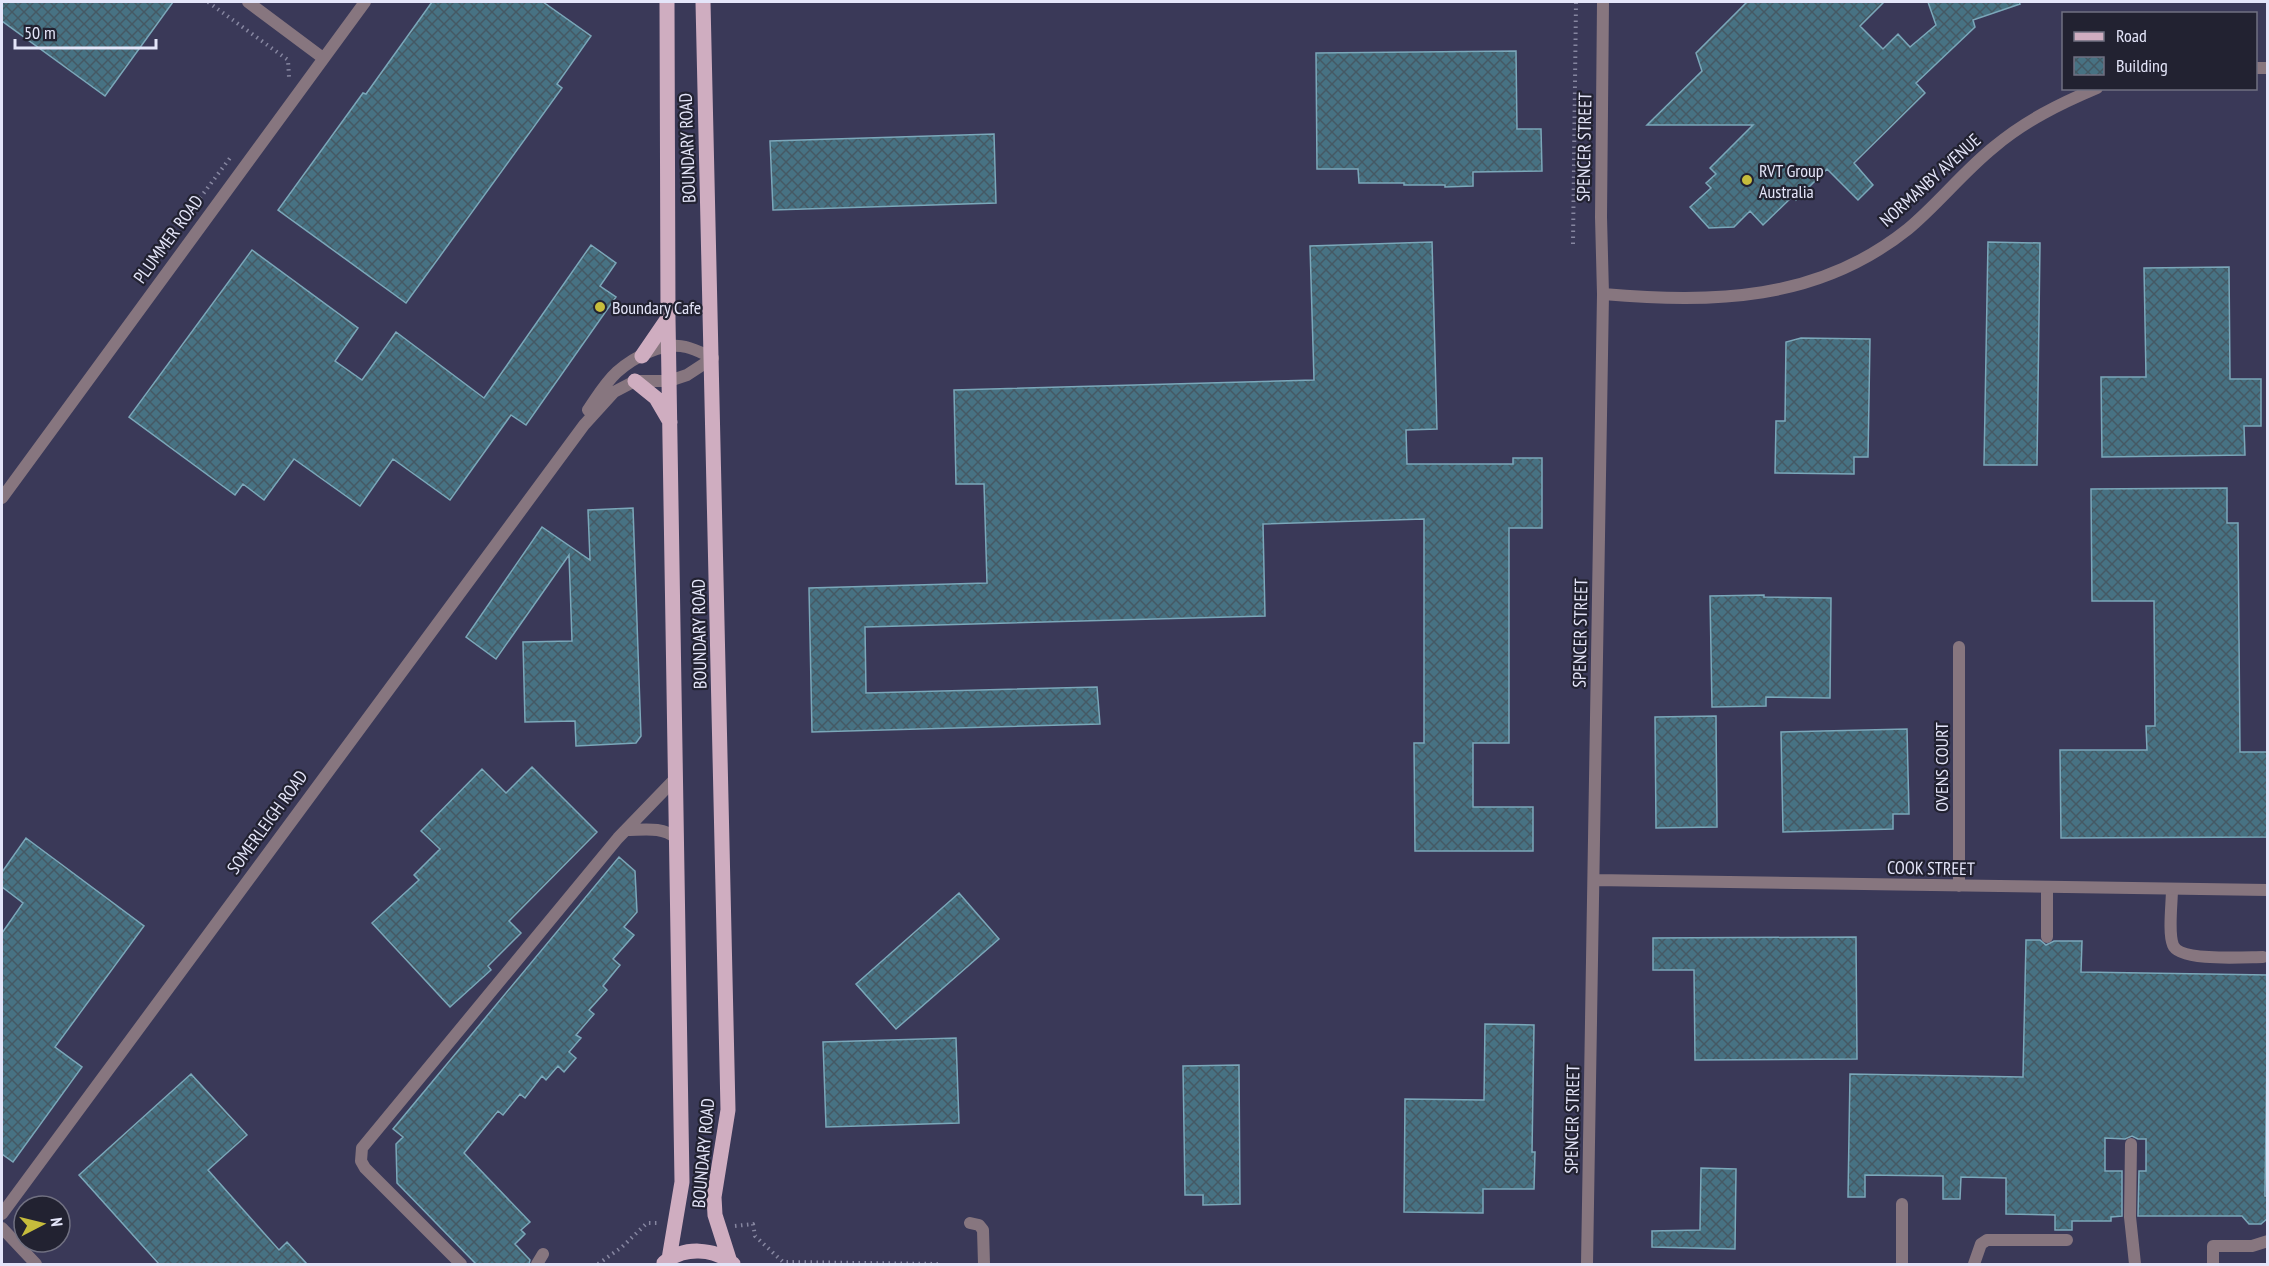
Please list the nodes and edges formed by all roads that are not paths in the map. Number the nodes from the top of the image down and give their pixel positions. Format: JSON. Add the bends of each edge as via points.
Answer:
{"nodes":[{"id":1,"x":248,"y":2,"type":"edge"},
{"id":2,"x":365,"y":2,"type":"edge"},
{"id":3,"x":667,"y":2,"type":"edge"},
{"id":4,"x":703,"y":2,"type":"edge"},
{"id":5,"x":1604,"y":2,"type":"edge"},
{"id":6,"x":323,"y":58,"type":"junction"},
{"id":7,"x":2092,"y":90,"type":"edge"},
{"id":8,"x":1603,"y":294,"type":"junction"},
{"id":9,"x":668,"y":318,"type":"junction"},
{"id":10,"x":669,"y":345,"type":"junction"},
{"id":11,"x":642,"y":356,"type":"junction"},
{"id":12,"x":713,"y":358,"type":"junction"},
{"id":13,"x":635,"y":381,"type":"junction"},
{"id":14,"x":669,"y":381,"type":"junction"},
{"id":15,"x":670,"y":422,"type":"junction"},
{"id":16,"x":562,"y":452,"type":"junction"},
{"id":17,"x":2,"y":498,"type":"edge"},
{"id":18,"x":1959,"y":647,"type":"dead end"},
{"id":19,"x":675,"y":779,"type":"junction"},
{"id":20,"x":626,"y":830,"type":"junction"},
{"id":21,"x":676,"y":838,"type":"junction"},
{"id":22,"x":1594,"y":880,"type":"junction"},
{"id":23,"x":1959,"y":886,"type":"junction"},
{"id":24,"x":2048,"y":887,"type":"junction"},
{"id":25,"x":2172,"y":889,"type":"junction"},
{"id":26,"x":2268,"y":890,"type":"edge"},
{"id":27,"x":2047,"y":937,"type":"dead end"},
{"id":28,"x":2263,"y":957,"type":"dead end"},
{"id":29,"x":2131,"y":1144,"type":"dead end"},
{"id":30,"x":1902,"y":1204,"type":"dead end"},
{"id":31,"x":2,"y":1214,"type":"edge"},
{"id":32,"x":970,"y":1223,"type":"dead end"},
{"id":33,"x":2,"y":1228,"type":"edge"},
{"id":34,"x":2067,"y":1240,"type":"dead end"},
{"id":35,"x":2268,"y":1241,"type":"edge"},
{"id":36,"x":666,"y":1262,"type":"edge"},
{"id":37,"x":731,"y":1263,"type":"edge"},
{"id":38,"x":36,"y":1264,"type":"edge"},
{"id":39,"x":461,"y":1264,"type":"edge"},
{"id":40,"x":984,"y":1264,"type":"edge"},
{"id":41,"x":1587,"y":1264,"type":"edge"},
{"id":42,"x":1902,"y":1264,"type":"edge"},
{"id":43,"x":1974,"y":1264,"type":"edge"},
{"id":44,"x":2135,"y":1264,"type":"edge"},
{"id":45,"x":2213,"y":1264,"type":"edge"}],
"edges":[{"from":1,"to":6,"type":"street"},
{"from":2,"to":6,"type":"street","name":"PLUMMER ROAD"},
{"from":3,"to":9,"type":"main road","name":"BOUNDARY ROAD"},
{"from":4,"to":12,"type":"main road","name":"BOUNDARY ROAD"},
{"from":5,"to":8,"type":"street","name":"SPENCER STREET"},
{"from":6,"to":17,"type":"street","name":"PLUMMER ROAD"},
{"from":7,"to":8,"type":"street","name":"NORMANBY AVENUE","via":[[2030,120],[1993,148],[1907,229],[1825,277],[1747,296],[1697,299]]},
{"from":8,"to":22,"type":"street","name":"SPENCER STREET"},
{"from":9,"to":10,"type":"main road","name":"BOUNDARY ROAD"},
{"from":9,"to":11,"type":"main road"},
{"from":10,"to":11,"type":"street","name":"SOMERLEIGH ROAD"},
{"from":10,"to":12,"type":"street","via":[[687,346]]},
{"from":10,"to":14,"type":"main road","name":"BOUNDARY ROAD"},
{"from":11,"to":16,"type":"street","name":"SOMERLEIGH ROAD","via":[[618,371],[603,387]]},
{"from":12,"to":14,"type":"street","via":[[687,375]]},
{"from":12,"to":37,"type":"main road","name":"BOUNDARY ROAD","via":[[728,1110],[714,1197]]},
{"from":13,"to":14,"type":"street"},
{"from":13,"to":15,"type":"main road","via":[[656,398]]},
{"from":13,"to":16,"type":"street","name":"SOMERLEIGH ROAD","via":[[614,392]]},
{"from":14,"to":15,"type":"main road","name":"BOUNDARY ROAD"},
{"from":15,"to":19,"type":"main road","name":"BOUNDARY ROAD"},
{"from":16,"to":31,"type":"street","name":"SOMERLEIGH ROAD"},
{"from":18,"to":23,"type":"street","name":"OVENS COURT"},
{"from":19,"to":20,"type":"street"},
{"from":19,"to":21,"type":"main road","name":"BOUNDARY ROAD"},
{"from":20,"to":21,"type":"street","via":[[662,830]]},
{"from":20,"to":39,"type":"street","via":[[362,1148],[365,1168]]},
{"from":21,"to":36,"type":"main road","name":"BOUNDARY ROAD","via":[[682,1182]]},
{"from":22,"to":23,"type":"street","name":"COOK STREET"},
{"from":22,"to":41,"type":"street","name":"SPENCER STREET"},
{"from":23,"to":24,"type":"street","name":"COOK STREET"},
{"from":24,"to":25,"type":"street","name":"COOK STREET"},
{"from":24,"to":27,"type":"street"},
{"from":25,"to":26,"type":"street","name":"COOK STREET"},
{"from":25,"to":28,"type":"street","via":[[2173,946],[2181,954]]},
{"from":29,"to":44,"type":"street","via":[[2130,1217]]},
{"from":30,"to":42,"type":"street"},
{"from":32,"to":40,"type":"street","via":[[982,1230]]},
{"from":33,"to":38,"type":"street"},
{"from":34,"to":43,"type":"street","via":[[1987,1240],[1981,1244]]},
{"from":35,"to":45,"type":"street","via":[[2252,1246],[2213,1246]]},
{"from":36,"to":37,"type":"main road","via":[[684,1252],[700,1251]]}]}
